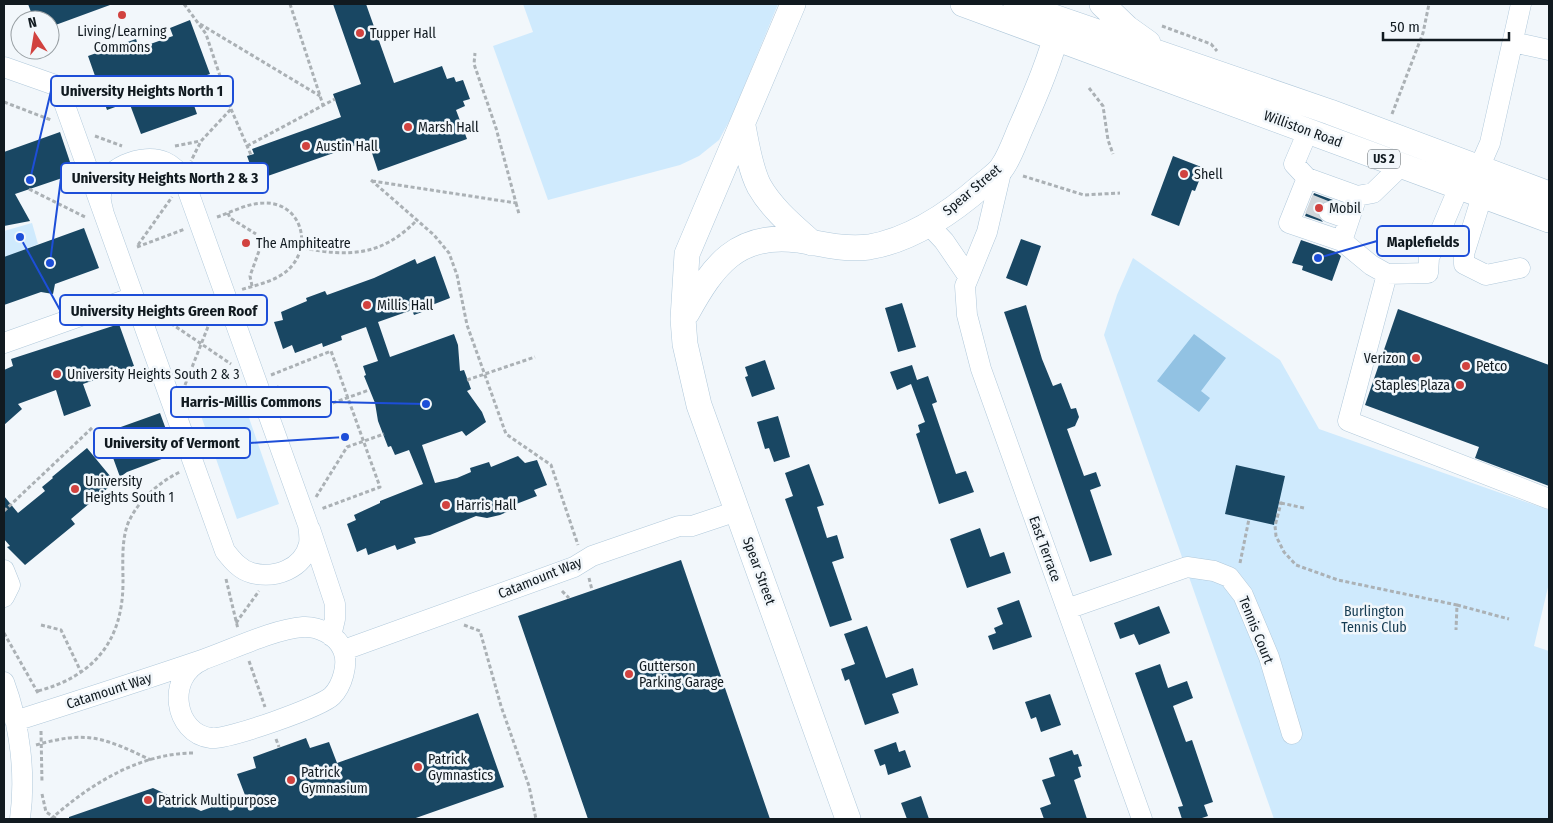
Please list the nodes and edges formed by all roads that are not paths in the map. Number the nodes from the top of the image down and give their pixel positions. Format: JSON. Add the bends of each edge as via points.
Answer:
{"nodes":[{"id":1,"x":793,"y":4,"type":"edge"},
{"id":2,"x":963,"y":4,"type":"edge"},
{"id":3,"x":1016,"y":4,"type":"edge"},
{"id":4,"x":1102,"y":4,"type":"edge"},
{"id":5,"x":1521,"y":4,"type":"edge"},
{"id":6,"x":1060,"y":21,"type":"edge"},
{"id":7,"x":1513,"y":42,"type":"junction"},
{"id":8,"x":1549,"y":50,"type":"edge"},
{"id":9,"x":1164,"y":55,"type":"junction"},
{"id":10,"x":4,"y":67,"type":"edge"},
{"id":11,"x":743,"y":126,"type":"junction"},
{"id":12,"x":1308,"y":131,"type":"junction"},
{"id":13,"x":1402,"y":165,"type":"junction"},
{"id":14,"x":1479,"y":168,"type":"junction"},
{"id":15,"x":1013,"y":172,"type":"junction"},
{"id":16,"x":1306,"y":178,"type":"junction"},
{"id":17,"x":1471,"y":191,"type":"junction"},
{"id":18,"x":1549,"y":194,"type":"edge"},
{"id":19,"x":1356,"y":196,"type":"junction"},
{"id":20,"x":1329,"y":212,"type":"tunnel mouth"},
{"id":21,"x":106,"y":219,"type":"junction"},
{"id":22,"x":1350,"y":219,"type":"junction"},
{"id":23,"x":1549,"y":220,"type":"edge"},
{"id":24,"x":929,"y":225,"type":"junction"},
{"id":25,"x":1342,"y":241,"type":"junction"},
{"id":26,"x":812,"y":243,"type":"junction"},
{"id":27,"x":1520,"y":268,"type":"dead end"},
{"id":28,"x":1387,"y":274,"type":"junction"},
{"id":29,"x":968,"y":276,"type":"junction"},
{"id":30,"x":134,"y":297,"type":"junction"},
{"id":31,"x":683,"y":319,"type":"junction"},
{"id":32,"x":4,"y":343,"type":"edge"},
{"id":33,"x":1549,"y":499,"type":"edge"},
{"id":34,"x":737,"y":511,"type":"junction"},
{"id":35,"x":311,"y":518,"type":"junction"},
{"id":36,"x":4,"y":570,"type":"edge"},
{"id":37,"x":4,"y":597,"type":"edge"},
{"id":38,"x":1067,"y":609,"type":"junction"},
{"id":39,"x":337,"y":643,"type":"junction"},
{"id":40,"x":203,"y":660,"type":"junction"},
{"id":41,"x":4,"y":682,"type":"edge"},
{"id":42,"x":15,"y":721,"type":"junction"},
{"id":43,"x":1292,"y":734,"type":"dead end"},
{"id":44,"x":20,"y":819,"type":"edge"},
{"id":45,"x":848,"y":819,"type":"edge"},
{"id":46,"x":1142,"y":819,"type":"edge"}],
"edges":[{"from":1,"to":11,"type":"main road","name":"Spear Street"},
{"from":2,"to":6,"type":"main road","number":"US 2"},
{"from":3,"to":6,"type":"main road","number":"US 2"},
{"from":4,"to":9,"type":"main road","via":[[1127,28]]},
{"from":5,"to":7,"type":"street"},
{"from":6,"to":9,"type":"main road","name":"Williston Road","number":"US 2"},
{"from":6,"to":12,"type":"main road","name":"Williston Road","number":"US 2"},
{"from":6,"to":15,"type":"main road","name":"Spear Street"},
{"from":7,"to":8,"type":"street"},
{"from":7,"to":14,"type":"street","via":[[1495,125]]},
{"from":9,"to":14,"type":"main road","name":"Williston Road","number":"US 2"},
{"from":10,"to":21,"type":"street","via":[[58,86]]},
{"from":11,"to":26,"type":"main road","via":[[759,185],[774,208]]},
{"from":11,"to":31,"type":"main road","name":"Spear Street","via":[[687,254]]},
{"from":12,"to":13,"type":"main road","name":"Williston Road","number":"US 2"},
{"from":12,"to":16,"type":"street","via":[[1294,164]]},
{"from":13,"to":17,"type":"main road","name":"Williston Road","number":"US 2"},
{"from":13,"to":19,"type":"street","via":[[1373,193]]},
{"from":14,"to":17,"type":"street"},
{"from":14,"to":18,"type":"main road","name":"Williston Road","number":"US 2"},
{"from":15,"to":24,"type":"main road","name":"Spear Street"},
{"from":15,"to":29,"type":"street","name":"East Terrace"},
{"from":16,"to":19,"type":"street"},
{"from":16,"to":25,"type":"street","via":[[1303,202],[1289,223]]},
{"from":17,"to":23,"type":"main road","name":"Williston Road","number":"US 2"},
{"from":17,"to":27,"type":"street","via":[[1464,264],[1486,275]]},
{"from":17,"to":28,"type":"street","via":[[1429,258],[1428,273]]},
{"from":19,"to":22,"type":"street"},
{"from":20,"to":22,"type":"street"},
{"from":21,"to":30,"type":"street"},
{"from":21,"to":35,"type":"street","via":[[100,194],[108,177],[133,161],[150,159],[164,161],[178,170]]},
{"from":22,"to":25,"type":"street"},
{"from":24,"to":26,"type":"main road","name":"Spear Street","via":[[869,247],[837,248]]},
{"from":24,"to":29,"type":"street"},
{"from":25,"to":28,"type":"street"},
{"from":26,"to":31,"type":"main road","name":"Spear Street","via":[[766,241],[738,249],[716,266]]},
{"from":28,"to":33,"type":"street","via":[[1348,421]]},
{"from":29,"to":38,"type":"street","name":"East Terrace","via":[[966,315],[975,351]]},
{"from":30,"to":32,"type":"street"},
{"from":30,"to":35,"type":"street","via":[[225,551],[235,564],[252,573],[272,575],[288,571],[302,560],[309,544]]},
{"from":31,"to":34,"type":"main road","name":"Spear Street","via":[[685,344],[699,405]]},
{"from":34,"to":39,"type":"street","name":"Catamount Way","via":[[692,526],[679,526],[612,549],[586,569],[574,567],[523,586]]},
{"from":34,"to":45,"type":"main road","name":"Spear Street"},
{"from":35,"to":39,"type":"street","via":[[335,604]]},
{"from":36,"to":37,"type":"street","via":[[10,585]]},
{"from":38,"to":43,"type":"street","name":"Tennis Court","via":[[1187,567],[1229,577],[1243,594],[1269,658]]},
{"from":38,"to":46,"type":"street","name":"East Terrace"},
{"from":39,"to":40,"type":"street","name":"Catamount Way","via":[[318,628],[290,629]]},
{"from":39,"to":40,"type":"street","name":"Catamount Way","via":[[344,669],[341,683],[332,696],[318,705],[230,736],[211,738],[196,732],[184,719],[178,702],[178,689],[185,672]]},
{"from":40,"to":42,"type":"street","name":"Catamount Way"},
{"from":41,"to":42,"type":"street"},
{"from":42,"to":44,"type":"street","via":[[22,788]]}]}
